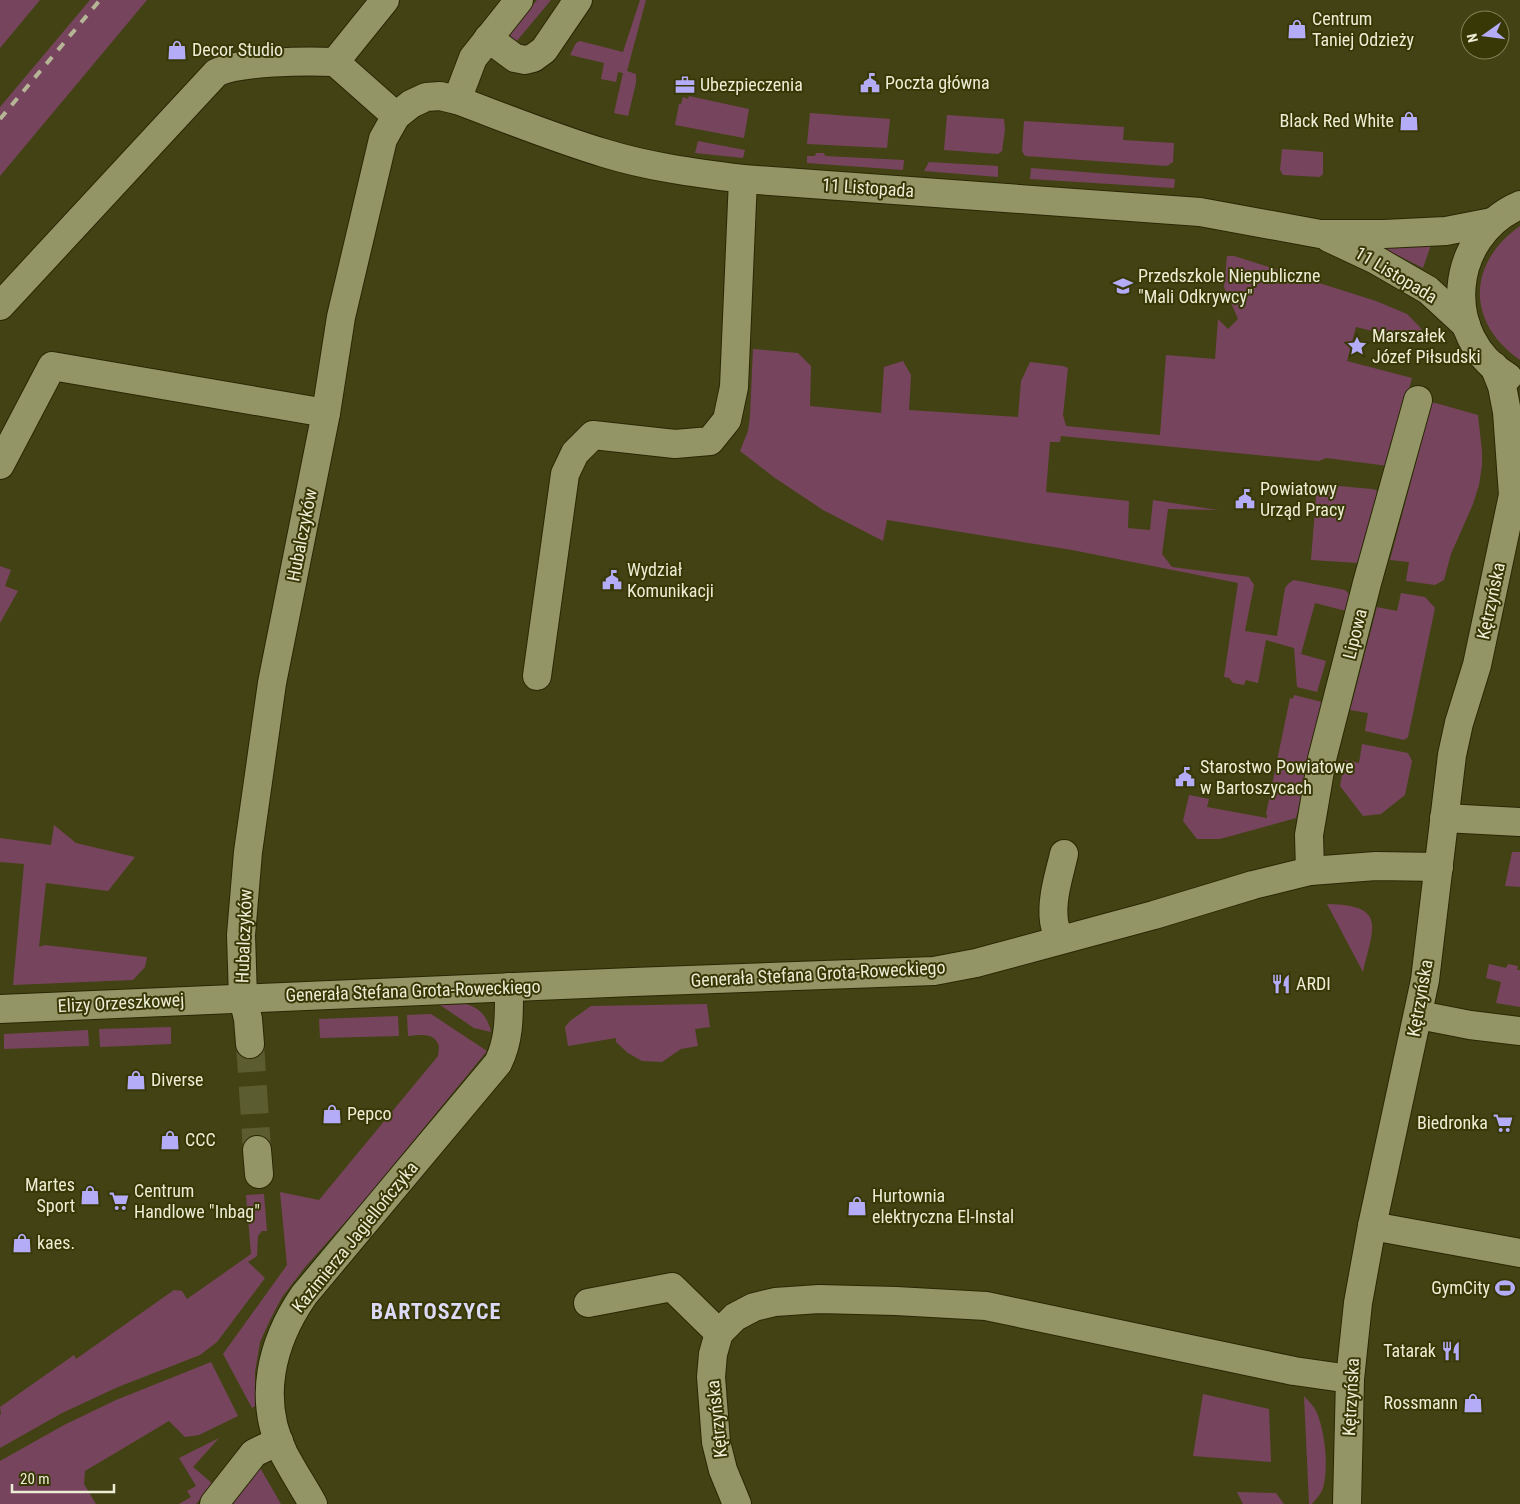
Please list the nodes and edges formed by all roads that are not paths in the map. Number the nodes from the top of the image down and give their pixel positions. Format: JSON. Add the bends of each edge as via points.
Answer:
{"nodes":[{"id":1,"x":385,"y":0,"type":"edge"},
{"id":2,"x":519,"y":0,"type":"edge"},
{"id":3,"x":578,"y":0,"type":"edge"},
{"id":4,"x":488,"y":38,"type":"junction"},
{"id":5,"x":335,"y":62,"type":"junction"},
{"id":6,"x":426,"y":97,"type":"joint"},
{"id":7,"x":457,"y":100,"type":"junction"},
{"id":8,"x":396,"y":116,"type":"junction"},
{"id":9,"x":743,"y":179,"type":"junction"},
{"id":10,"x":1520,"y":205,"type":"edge"},
{"id":11,"x":1492,"y":222,"type":"junction"},
{"id":12,"x":1320,"y":234,"type":"junction"},
{"id":13,"x":0,"y":306,"type":"edge"},
{"id":14,"x":1466,"y":325,"type":"junction"},
{"id":15,"x":1494,"y":366,"type":"junction"},
{"id":16,"x":1520,"y":383,"type":"edge"},
{"id":17,"x":1418,"y":400,"type":"dead end"},
{"id":18,"x":326,"y":413,"type":"junction"},
{"id":19,"x":0,"y":465,"type":"edge"},
{"id":20,"x":1517,"y":489,"type":"edge"},
{"id":21,"x":537,"y":676,"type":"dead end"},
{"id":22,"x":1444,"y":818,"type":"junction"},
{"id":23,"x":1520,"y":822,"type":"edge"},
{"id":24,"x":1064,"y":854,"type":"dead end"},
{"id":25,"x":1440,"y":867,"type":"junction"},
{"id":26,"x":1310,"y":871,"type":"junction"},
{"id":27,"x":1059,"y":940,"type":"junction"},
{"id":28,"x":509,"y":987,"type":"junction"},
{"id":29,"x":243,"y":998,"type":"junction"},
{"id":30,"x":0,"y":1009,"type":"edge"},
{"id":31,"x":1419,"y":1015,"type":"junction"},
{"id":32,"x":1520,"y":1031,"type":"edge"},
{"id":33,"x":250,"y":1044,"type":"tunnel mouth"},
{"id":34,"x":1372,"y":1226,"type":"junction"},
{"id":35,"x":1520,"y":1253,"type":"edge"},
{"id":36,"x":588,"y":1303,"type":"dead end"},
{"id":37,"x":719,"y":1333,"type":"junction"},
{"id":38,"x":1350,"y":1379,"type":"junction"},
{"id":39,"x":279,"y":1441,"type":"junction"},
{"id":40,"x":214,"y":1504,"type":"edge"},
{"id":41,"x":313,"y":1504,"type":"edge"},
{"id":42,"x":736,"y":1504,"type":"edge"},
{"id":43,"x":1347,"y":1504,"type":"edge"}],
"edges":[{"from":1,"to":5,"type":"street"},
{"from":2,"to":4,"type":"street"},
{"from":3,"to":4,"type":"street","via":[[544,50],[533,58],[514,58]]},
{"from":4,"to":7,"type":"street","via":[[473,58]]},
{"from":5,"to":8,"type":"street"},
{"from":5,"to":13,"type":"street","via":[[301,61],[224,68],[216,73]]},
{"from":6,"to":7,"type":"street","name":"11 Listopada"},
{"from":6,"to":8,"type":"street","name":"Hubalczyków"},
{"from":7,"to":9,"type":"street","name":"11 Listopada","via":[[605,154],[668,169]]},
{"from":8,"to":18,"type":"street","name":"Hubalczyków","via":[[383,139],[367,204],[341,317]]},
{"from":9,"to":12,"type":"street","name":"11 Listopada","via":[[1200,212]]},
{"from":9,"to":21,"type":"street","via":[[734,387],[727,420],[710,442],[676,444],[593,435],[575,453],[565,474]]},
{"from":10,"to":11,"type":"street"},
{"from":11,"to":12,"type":"street","name":"11 Listopada","via":[[1446,231]]},
{"from":11,"to":14,"type":"street","via":[[1478,238],[1465,266],[1461,297]]},
{"from":12,"to":14,"type":"street","name":"11 Listopada","via":[[1376,260],[1428,290]]},
{"from":14,"to":15,"type":"street","via":[[1476,347]]},
{"from":15,"to":16,"type":"street"},
{"from":15,"to":20,"type":"street","name":"Kętrzyńska","via":[[1508,412]]},
{"from":17,"to":26,"type":"street","name":"Lipowa","via":[[1322,759],[1309,835]]},
{"from":18,"to":19,"type":"street","via":[[52,366]]},
{"from":18,"to":29,"type":"street","name":"Hubalczyków","via":[[272,683],[248,852],[242,911]]},
{"from":20,"to":22,"type":"street","name":"Kętrzyńska","via":[[1477,665],[1452,756]]},
{"from":22,"to":23,"type":"street"},
{"from":22,"to":25,"type":"street","name":"Kętrzyńska"},
{"from":24,"to":27,"type":"street","via":[[1053,908]]},
{"from":25,"to":26,"type":"street","name":"Generała Stefana Grota-Roweckiego","via":[[1376,866]]},
{"from":25,"to":31,"type":"street","name":"Kętrzyńska"},
{"from":26,"to":27,"type":"street","name":"Generała Stefana Grota-Roweckiego"},
{"from":27,"to":28,"type":"street","name":"Generała Stefana Grota-Roweckiego","via":[[934,971]]},
{"from":28,"to":29,"type":"street","name":"Generała Stefana Grota-Roweckiego"},
{"from":28,"to":39,"type":"street","name":"Kazimierza Jagiellończyka","via":[[509,1024],[506,1044],[498,1063],[304,1295],[287,1320],[276,1350],[270,1387],[273,1423]]},
{"from":29,"to":30,"type":"street","name":"Elizy Orzeszkowej"},
{"from":29,"to":33,"type":"street","name":"Hubalczyków"},
{"from":31,"to":32,"type":"street"},
{"from":31,"to":34,"type":"street","name":"Kętrzyńska"},
{"from":34,"to":35,"type":"street"},
{"from":34,"to":38,"type":"street","name":"Kętrzyńska","via":[[1358,1303]]},
{"from":36,"to":37,"type":"street","via":[[672,1287]]},
{"from":37,"to":38,"type":"street","via":[[735,1317],[754,1307],[775,1302],[819,1299],[986,1306],[1294,1371]]},
{"from":37,"to":42,"type":"street","name":"Kętrzyńska","via":[[711,1376],[716,1442]]},
{"from":38,"to":43,"type":"street","name":"Kętrzyńska"},
{"from":39,"to":40,"type":"street","via":[[254,1453]]},
{"from":39,"to":41,"type":"street","name":"Kazimierza Jagiellończyka"}]}
